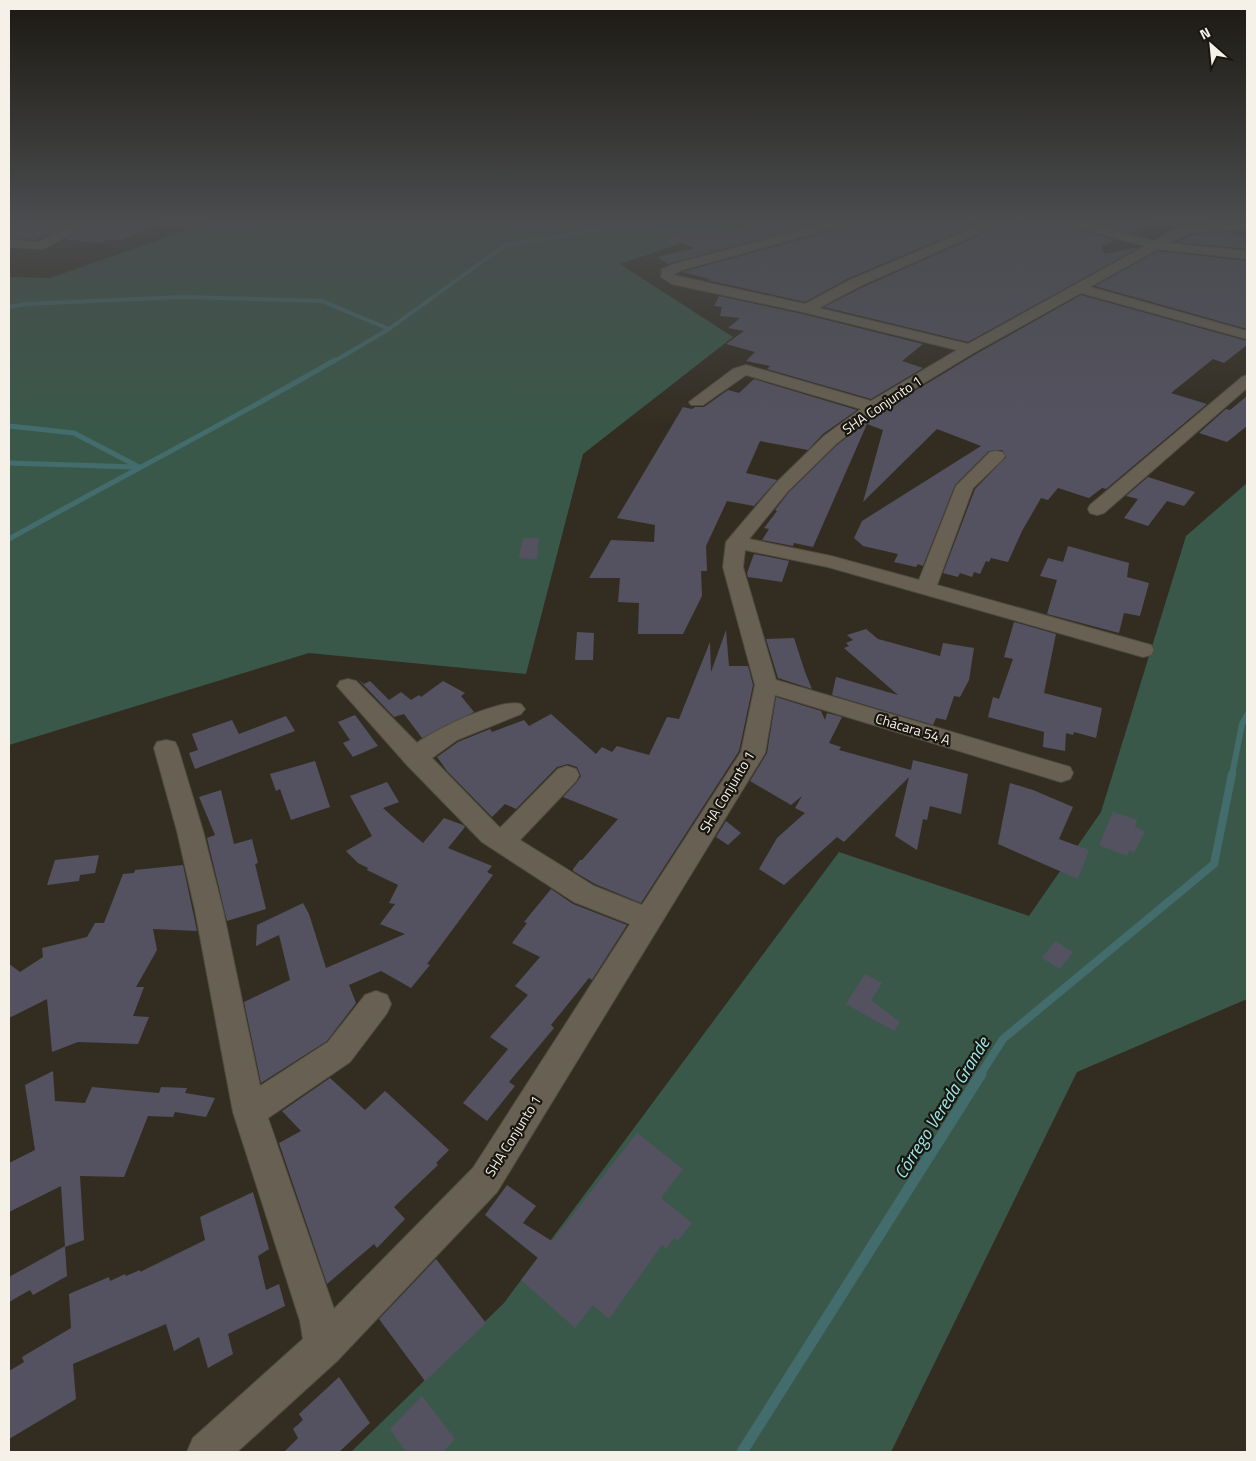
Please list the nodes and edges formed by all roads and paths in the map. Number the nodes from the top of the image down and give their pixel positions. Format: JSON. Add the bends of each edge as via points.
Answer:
{"nodes":[{"id":1,"x":716,"y":289,"type":"edge"},
{"id":2,"x":841,"y":289,"type":"edge"},
{"id":3,"x":1078,"y":289,"type":"edge"},
{"id":4,"x":1084,"y":289,"type":"edge"},
{"id":5,"x":806,"y":308,"type":"junction"},
{"id":6,"x":1247,"y":335,"type":"edge"},
{"id":7,"x":970,"y":349,"type":"junction"},
{"id":8,"x":1247,"y":380,"type":"edge"},
{"id":9,"x":696,"y":402,"type":"dead end"},
{"id":10,"x":873,"y":407,"type":"junction"},
{"id":11,"x":996,"y":456,"type":"dead end"},
{"id":12,"x":1097,"y":509,"type":"dead end"},
{"id":13,"x":736,"y":542,"type":"junction"},
{"id":14,"x":926,"y":588,"type":"junction"},
{"id":15,"x":1144,"y":650,"type":"dead end"},
{"id":16,"x":766,"y":685,"type":"junction"},
{"id":17,"x":348,"y":686,"type":"dead end"},
{"id":18,"x":513,"y":709,"type":"dead end"},
{"id":19,"x":166,"y":748,"type":"dead end"},
{"id":20,"x":416,"y":758,"type":"junction"},
{"id":21,"x":1061,"y":774,"type":"dead end"},
{"id":22,"x":567,"y":775,"type":"dead end"},
{"id":23,"x":502,"y":843,"type":"junction"},
{"id":24,"x":649,"y":920,"type":"junction"},
{"id":25,"x":376,"y":1004,"type":"dead end"},
{"id":26,"x":249,"y":1112,"type":"junction"},
{"id":27,"x":323,"y":1347,"type":"junction"},
{"id":28,"x":207,"y":1452,"type":"edge"}],
"edges":[{"from":1,"to":5,"type":"street"},
{"from":2,"to":5,"type":"street"},
{"from":3,"to":7,"type":"street","name":"SHA Conjunto 1"},
{"from":4,"to":6,"type":"street"},
{"from":5,"to":7,"type":"street"},
{"from":7,"to":10,"type":"street","name":"SHA Conjunto 1"},
{"from":8,"to":12,"type":"street"},
{"from":9,"to":10,"type":"street","via":[[738,372],[746,370]]},
{"from":10,"to":13,"type":"street","name":"SHA Conjunto 1","via":[[830,440],[802,467]]},
{"from":11,"to":14,"type":"street","via":[[965,486]]},
{"from":13,"to":14,"type":"street","via":[[832,562]]},
{"from":13,"to":16,"type":"street","name":"SHA Conjunto 1","via":[[733,567]]},
{"from":14,"to":15,"type":"street"},
{"from":16,"to":21,"type":"street","name":"Chácara 54 A"},
{"from":16,"to":24,"type":"street","name":"SHA Conjunto 1","via":[[753,753]]},
{"from":17,"to":20,"type":"street"},
{"from":18,"to":20,"type":"street","via":[[447,734],[426,747]]},
{"from":19,"to":26,"type":"street","via":[[209,910]]},
{"from":20,"to":23,"type":"street"},
{"from":22,"to":23,"type":"street"},
{"from":23,"to":24,"type":"street","via":[[584,894]]},
{"from":24,"to":27,"type":"street","name":"SHA Conjunto 1","via":[[486,1180]]},
{"from":25,"to":26,"type":"street","via":[[339,1052]]},
{"from":26,"to":27,"type":"street","via":[[319,1321]]},
{"from":27,"to":28,"type":"street","name":"SHA Conjunto 1"}]}
